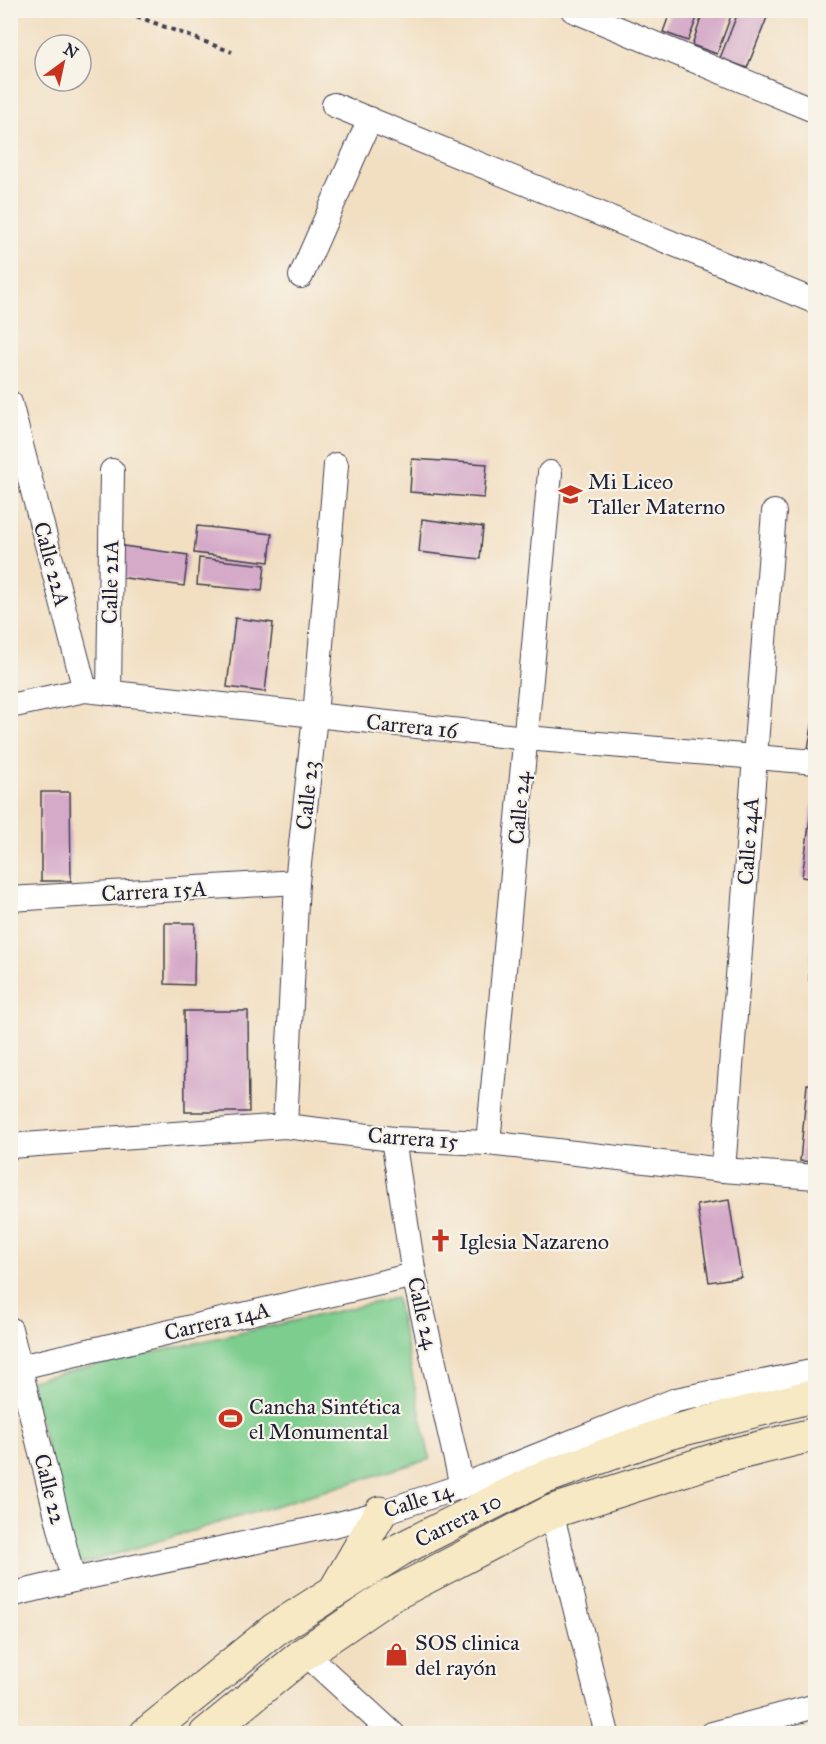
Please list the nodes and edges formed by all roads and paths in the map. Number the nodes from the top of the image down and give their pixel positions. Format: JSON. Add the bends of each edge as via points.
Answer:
{"nodes":[{"id":1,"x":120,"y":10,"type":"edge"},
{"id":2,"x":573,"y":10,"type":"edge"},
{"id":3,"x":232,"y":52,"type":"dead end"},
{"id":4,"x":334,"y":105,"type":"dead end"},
{"id":5,"x":816,"y":111,"type":"edge"},
{"id":6,"x":370,"y":119,"type":"junction"},
{"id":7,"x":302,"y":276,"type":"dead end"},
{"id":8,"x":816,"y":302,"type":"edge"},
{"id":9,"x":10,"y":403,"type":"edge"},
{"id":10,"x":336,"y":465,"type":"dead end"},
{"id":11,"x":112,"y":471,"type":"dead end"},
{"id":12,"x":550,"y":473,"type":"dead end"},
{"id":13,"x":774,"y":512,"type":"dead end"},
{"id":14,"x":97,"y":692,"type":"junction"},
{"id":15,"x":10,"y":706,"type":"edge"},
{"id":16,"x":315,"y":716,"type":"junction"},
{"id":17,"x":526,"y":738,"type":"junction"},
{"id":18,"x":754,"y":756,"type":"junction"},
{"id":19,"x":816,"y":762,"type":"edge"},
{"id":20,"x":297,"y":882,"type":"junction"},
{"id":21,"x":10,"y":899,"type":"edge"},
{"id":22,"x":285,"y":1126,"type":"junction"},
{"id":23,"x":393,"y":1139,"type":"junction"},
{"id":24,"x":488,"y":1143,"type":"junction"},
{"id":25,"x":10,"y":1146,"type":"edge"},
{"id":26,"x":723,"y":1170,"type":"junction"},
{"id":27,"x":816,"y":1177,"type":"edge"},
{"id":28,"x":414,"y":1275,"type":"junction"},
{"id":29,"x":10,"y":1329,"type":"edge"},
{"id":30,"x":816,"y":1359,"type":"edge"},
{"id":31,"x":20,"y":1367,"type":"junction"},
{"id":32,"x":808,"y":1380,"type":"edge"},
{"id":33,"x":816,"y":1434,"type":"edge"},
{"id":34,"x":462,"y":1486,"type":"junction"},
{"id":35,"x":550,"y":1512,"type":"junction"},
{"id":36,"x":380,"y":1514,"type":"junction"},
{"id":37,"x":73,"y":1580,"type":"junction"},
{"id":38,"x":335,"y":1591,"type":"junction"},
{"id":39,"x":10,"y":1595,"type":"edge"},
{"id":40,"x":305,"y":1653,"type":"junction"},
{"id":41,"x":816,"y":1706,"type":"edge"},
{"id":42,"x":146,"y":1734,"type":"edge"},
{"id":43,"x":206,"y":1734,"type":"edge"},
{"id":44,"x":393,"y":1734,"type":"edge"},
{"id":45,"x":607,"y":1734,"type":"edge"},
{"id":46,"x":712,"y":1734,"type":"edge"}],
"edges":[{"from":1,"to":3,"type":"path"},
{"from":2,"to":5,"type":"street"},
{"from":4,"to":6,"type":"street"},
{"from":6,"to":7,"type":"street"},
{"from":6,"to":8,"type":"street"},
{"from":9,"to":14,"type":"street","name":"Calle 22A"},
{"from":10,"to":16,"type":"street","name":"Calle 23"},
{"from":11,"to":14,"type":"street","name":"Calle 21A"},
{"from":12,"to":17,"type":"street","name":"Calle 24"},
{"from":13,"to":18,"type":"street","name":"Calle 24A"},
{"from":14,"to":15,"type":"street","name":"Carrera 16"},
{"from":14,"to":16,"type":"street","name":"Carrera 16"},
{"from":16,"to":17,"type":"street","name":"Carrera 16"},
{"from":16,"to":20,"type":"street","name":"Calle 23"},
{"from":17,"to":18,"type":"street","name":"Carrera 16"},
{"from":17,"to":24,"type":"street","name":"Calle 24"},
{"from":18,"to":19,"type":"street","name":"Carrera 16"},
{"from":18,"to":26,"type":"street","name":"Calle 24A"},
{"from":20,"to":21,"type":"street","name":"Carrera 15A"},
{"from":20,"to":22,"type":"street","name":"Calle 23"},
{"from":22,"to":23,"type":"street","name":"Carrera 15"},
{"from":22,"to":25,"type":"street","name":"Carrera 15"},
{"from":23,"to":24,"type":"street","name":"Carrera 15"},
{"from":23,"to":28,"type":"street","name":"Calle 24"},
{"from":24,"to":26,"type":"street","name":"Carrera 15"},
{"from":26,"to":27,"type":"street","name":"Carrera 15"},
{"from":28,"to":31,"type":"street","name":"Carrera 14A"},
{"from":28,"to":34,"type":"street","name":"Calle 24"},
{"from":29,"to":31,"type":"street","name":"Calle 22"},
{"from":30,"to":32,"type":"street"},
{"from":31,"to":37,"type":"street","name":"Calle 22"},
{"from":32,"to":34,"type":"street","name":"Calle 14","via":[[676,1400]]},
{"from":32,"to":38,"type":"main road","name":"Carrera 10","via":[[540,1479],[401,1549]]},
{"from":33,"to":35,"type":"main road","name":"Carrera 10","via":[[727,1456]]},
{"from":34,"to":36,"type":"street","name":"Calle 14"},
{"from":35,"to":40,"type":"main road","name":"Carrera 10","via":[[386,1598]]},
{"from":35,"to":45,"type":"street"},
{"from":36,"to":37,"type":"street","name":"Calle 14"},
{"from":36,"to":38,"type":"main road"},
{"from":37,"to":39,"type":"street","name":"Calle 14"},
{"from":38,"to":42,"type":"main road","name":"Carrera 10","via":[[274,1630]]},
{"from":40,"to":43,"type":"main road","name":"Carrera 10"},
{"from":40,"to":44,"type":"street"},
{"from":41,"to":46,"type":"street"}]}
